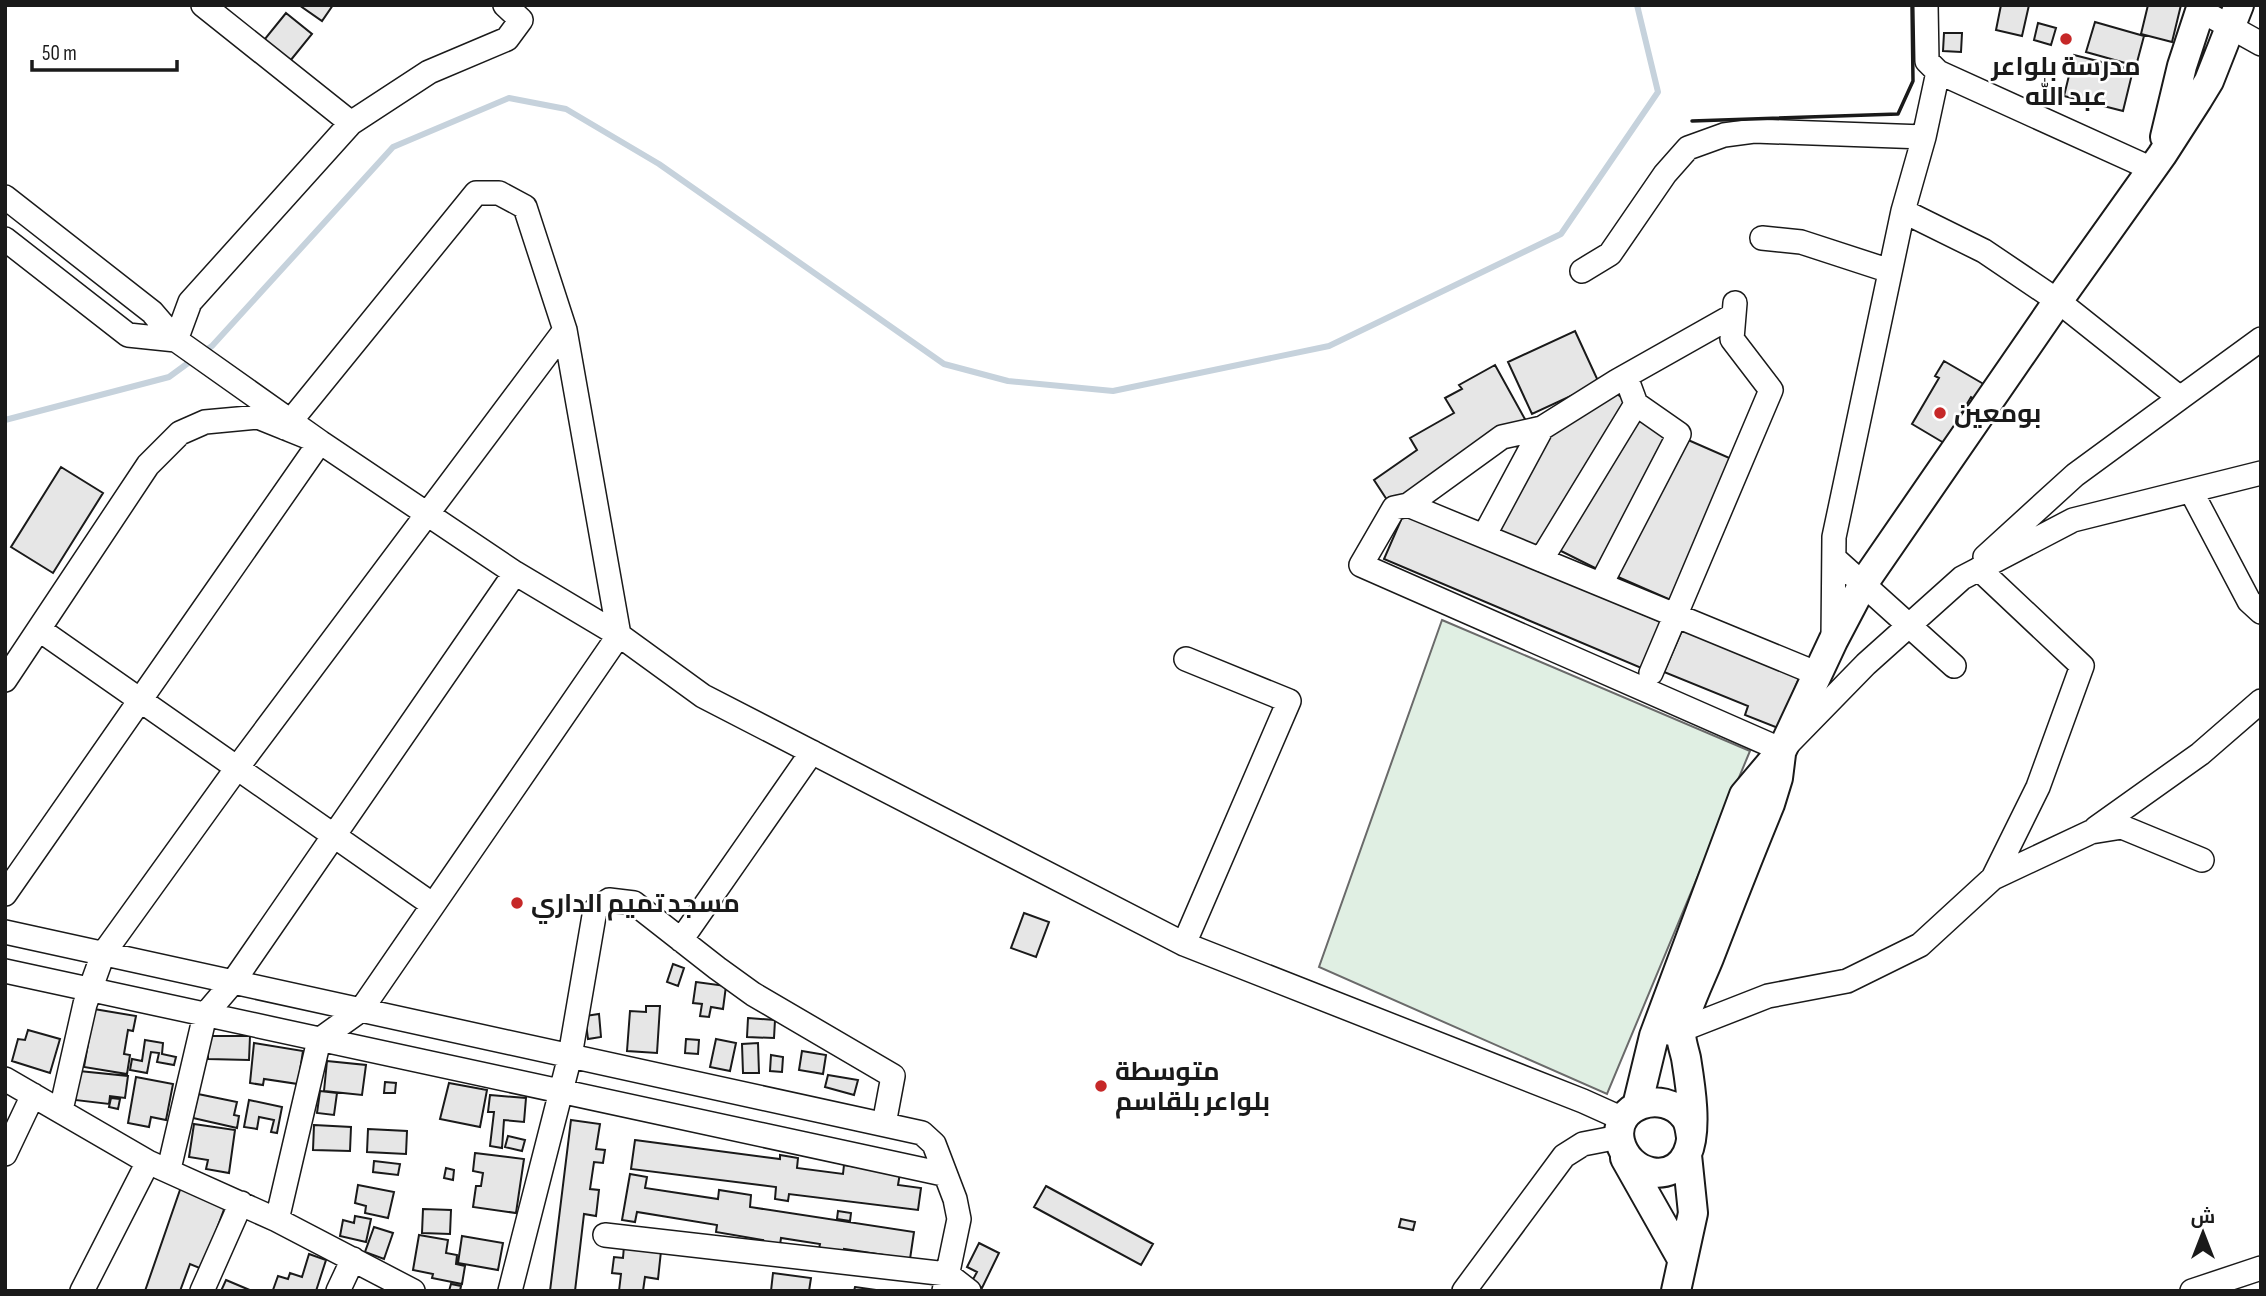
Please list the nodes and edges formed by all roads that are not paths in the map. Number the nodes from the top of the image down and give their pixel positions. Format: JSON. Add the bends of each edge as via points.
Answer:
{"nodes":[{"id":1,"x":203,"y":5,"type":"edge"},
{"id":2,"x":505,"y":5,"type":"edge"},
{"id":3,"x":1926,"y":5,"type":"edge"},
{"id":4,"x":2201,"y":8,"type":"edge"},
{"id":5,"x":2235,"y":16,"type":"edge"},
{"id":6,"x":2261,"y":44,"type":"edge"},
{"id":7,"x":1938,"y":72,"type":"junction"},
{"id":8,"x":351,"y":124,"type":"junction"},
{"id":9,"x":1924,"y":137,"type":"junction"},
{"id":10,"x":2157,"y":162,"type":"junction"},
{"id":11,"x":5,"y":197,"type":"edge"},
{"id":12,"x":1903,"y":211,"type":"junction"},
{"id":13,"x":1762,"y":238,"type":"dead end"},
{"id":14,"x":5,"y":239,"type":"edge"},
{"id":15,"x":1582,"y":271,"type":"dead end"},
{"id":16,"x":1890,"y":271,"type":"junction"},
{"id":17,"x":2058,"y":301,"type":"junction"},
{"id":18,"x":565,"y":330,"type":"junction"},
{"id":19,"x":2261,"y":339,"type":"edge"},
{"id":20,"x":176,"y":340,"type":"junction"},
{"id":21,"x":1626,"y":377,"type":"junction"},
{"id":22,"x":2180,"y":398,"type":"junction"},
{"id":23,"x":1636,"y":404,"type":"junction"},
{"id":24,"x":288,"y":425,"type":"junction"},
{"id":25,"x":1542,"y":428,"type":"junction"},
{"id":26,"x":320,"y":442,"type":"junction"},
{"id":27,"x":2261,"y":473,"type":"edge"},
{"id":28,"x":2191,"y":491,"type":"junction"},
{"id":29,"x":1408,"y":505,"type":"junction"},
{"id":30,"x":427,"y":514,"type":"junction"},
{"id":31,"x":1484,"y":537,"type":"junction"},
{"id":32,"x":1834,"y":558,"type":"junction"},
{"id":33,"x":1541,"y":560,"type":"junction"},
{"id":34,"x":515,"y":573,"type":"junction"},
{"id":35,"x":1970,"y":573,"type":"junction"},
{"id":36,"x":1601,"y":584,"type":"junction"},
{"id":37,"x":1863,"y":584,"type":"junction"},
{"id":38,"x":2261,"y":612,"type":"edge"},
{"id":39,"x":1676,"y":615,"type":"junction"},
{"id":40,"x":1909,"y":625,"type":"junction"},
{"id":41,"x":40,"y":630,"type":"junction"},
{"id":42,"x":619,"y":635,"type":"junction"},
{"id":43,"x":1833,"y":641,"type":"junction"},
{"id":44,"x":1186,"y":659,"type":"dead end"},
{"id":45,"x":1954,"y":666,"type":"dead end"},
{"id":46,"x":1651,"y":673,"type":"dead end"},
{"id":47,"x":1818,"y":674,"type":"junction"},
{"id":48,"x":5,"y":680,"type":"edge"},
{"id":49,"x":140,"y":700,"type":"junction"},
{"id":50,"x":2261,"y":701,"type":"edge"},
{"id":51,"x":1782,"y":750,"type":"junction"},
{"id":52,"x":812,"y":752,"type":"junction"},
{"id":53,"x":237,"y":768,"type":"junction"},
{"id":54,"x":2091,"y":832,"type":"junction"},
{"id":55,"x":334,"y":836,"type":"junction"},
{"id":56,"x":2202,"y":860,"type":"dead end"},
{"id":57,"x":1993,"y":878,"type":"junction"},
{"id":58,"x":5,"y":894,"type":"edge"},
{"id":59,"x":433,"y":905,"type":"junction"},
{"id":60,"x":5,"y":932,"type":"edge"},
{"id":61,"x":681,"y":940,"type":"junction"},
{"id":62,"x":1184,"y":944,"type":"junction"},
{"id":63,"x":103,"y":954,"type":"junction"},
{"id":64,"x":5,"y":971,"type":"edge"},
{"id":65,"x":233,"y":982,"type":"junction"},
{"id":66,"x":90,"y":990,"type":"junction"},
{"id":67,"x":361,"y":1010,"type":"junction"},
{"id":68,"x":205,"y":1015,"type":"junction"},
{"id":69,"x":1668,"y":1033,"type":"junction"},
{"id":70,"x":319,"y":1040,"type":"junction"},
{"id":71,"x":570,"y":1056,"type":"junction"},
{"id":72,"x":5,"y":1079,"type":"edge"},
{"id":73,"x":561,"y":1091,"type":"junction"},
{"id":74,"x":33,"y":1095,"type":"junction"},
{"id":75,"x":61,"y":1110,"type":"junction"},
{"id":76,"x":884,"y":1124,"type":"junction"},
{"id":77,"x":1626,"y":1129,"type":"junction"},
{"id":78,"x":1689,"y":1146,"type":"junction"},
{"id":79,"x":5,"y":1154,"type":"edge"},
{"id":80,"x":158,"y":1165,"type":"junction"},
{"id":81,"x":943,"y":1174,"type":"junction"},
{"id":82,"x":241,"y":1203,"type":"junction"},
{"id":83,"x":277,"y":1220,"type":"junction"},
{"id":84,"x":605,"y":1235,"type":"dead end"},
{"id":85,"x":353,"y":1259,"type":"junction"},
{"id":86,"x":1682,"y":1259,"type":"junction"},
{"id":87,"x":2261,"y":1268,"type":"edge"},
{"id":88,"x":945,"y":1283,"type":"edge"},
{"id":89,"x":82,"y":1291,"type":"edge"},
{"id":90,"x":202,"y":1291,"type":"edge"},
{"id":91,"x":338,"y":1291,"type":"edge"},
{"id":92,"x":413,"y":1291,"type":"edge"},
{"id":93,"x":510,"y":1291,"type":"edge"},
{"id":94,"x":969,"y":1291,"type":"edge"},
{"id":95,"x":1464,"y":1291,"type":"edge"},
{"id":96,"x":1676,"y":1291,"type":"edge"},
{"id":97,"x":2192,"y":1291,"type":"edge"}],
"edges":[{"from":1,"to":8,"type":"street"},
{"from":2,"to":8,"type":"street","via":[[521,20],[507,39],[429,72]]},
{"from":3,"to":7,"type":"street","via":[[1927,61]]},
{"from":4,"to":5,"type":"street"},
{"from":4,"to":10,"type":"main road"},
{"from":5,"to":6,"type":"street"},
{"from":5,"to":10,"type":"main road","via":[[2209,81]]},
{"from":7,"to":9,"type":"street"},
{"from":7,"to":10,"type":"street"},
{"from":8,"to":20,"type":"street","via":[[190,302]]},
{"from":9,"to":12,"type":"street"},
{"from":9,"to":15,"type":"street","via":[[1754,131],[1724,135],[1688,148],[1609,254]]},
{"from":10,"to":17,"type":"main road"},
{"from":11,"to":20,"type":"street","via":[[152,312]]},
{"from":12,"to":16,"type":"street"},
{"from":12,"to":17,"type":"street","via":[[1984,251]]},
{"from":13,"to":16,"type":"street","via":[[1801,242]]},
{"from":14,"to":20,"type":"street","via":[[128,335]]},
{"from":16,"to":32,"type":"street","via":[[1834,537]]},
{"from":17,"to":22,"type":"street"},
{"from":17,"to":37,"type":"main road"},
{"from":18,"to":24,"type":"street","via":[[525,207],[499,193],[476,193]]},
{"from":18,"to":30,"type":"street"},
{"from":18,"to":42,"type":"street"},
{"from":19,"to":22,"type":"street"},
{"from":20,"to":24,"type":"street"},
{"from":21,"to":23,"type":"street"},
{"from":21,"to":25,"type":"street"},
{"from":21,"to":39,"type":"street","via":[[1735,308],[1732,339],[1771,390]]},
{"from":22,"to":35,"type":"street","via":[[2074,475]]},
{"from":23,"to":33,"type":"street"},
{"from":23,"to":36,"type":"street","via":[[1679,433]]},
{"from":24,"to":26,"type":"street"},
{"from":24,"to":41,"type":"street","via":[[258,417],[205,422],[180,433],[148,465]]},
{"from":25,"to":29,"type":"street","via":[[1502,438]]},
{"from":25,"to":31,"type":"street"},
{"from":26,"to":30,"type":"street"},
{"from":26,"to":49,"type":"street"},
{"from":27,"to":28,"type":"street"},
{"from":28,"to":35,"type":"street","via":[[2073,520]]},
{"from":28,"to":38,"type":"street","via":[[2249,601]]},
{"from":29,"to":31,"type":"street"},
{"from":29,"to":51,"type":"street","via":[[1394,508],[1361,565]]},
{"from":30,"to":34,"type":"street"},
{"from":30,"to":53,"type":"street"},
{"from":31,"to":33,"type":"street"},
{"from":32,"to":37,"type":"street"},
{"from":32,"to":43,"type":"street"},
{"from":33,"to":36,"type":"street"},
{"from":34,"to":42,"type":"street"},
{"from":34,"to":55,"type":"street"},
{"from":35,"to":40,"type":"street"},
{"from":35,"to":57,"type":"street","via":[[2082,666],[2038,787]]},
{"from":36,"to":39,"type":"street"},
{"from":37,"to":40,"type":"street"},
{"from":37,"to":43,"type":"main road"},
{"from":39,"to":46,"type":"street"},
{"from":39,"to":47,"type":"street"},
{"from":40,"to":45,"type":"street"},
{"from":40,"to":51,"type":"street"},
{"from":41,"to":48,"type":"street"},
{"from":41,"to":49,"type":"street"},
{"from":42,"to":52,"type":"street","via":[[703,696]]},
{"from":42,"to":59,"type":"street"},
{"from":43,"to":47,"type":"main road"},
{"from":44,"to":62,"type":"street","via":[[1289,701]]},
{"from":47,"to":51,"type":"main road"},
{"from":49,"to":53,"type":"street"},
{"from":49,"to":58,"type":"street"},
{"from":50,"to":54,"type":"street","via":[[2200,754]]},
{"from":51,"to":69,"type":"main road","via":[[1770,804]]},
{"from":52,"to":61,"type":"street"},
{"from":52,"to":62,"type":"street"},
{"from":53,"to":55,"type":"street"},
{"from":53,"to":63,"type":"street"},
{"from":54,"to":56,"type":"street","via":[[2122,827]]},
{"from":54,"to":57,"type":"street"},
{"from":55,"to":59,"type":"street"},
{"from":55,"to":65,"type":"street"},
{"from":57,"to":69,"type":"street","via":[[1920,945],[1847,981],[1768,996]]},
{"from":59,"to":67,"type":"street"},
{"from":60,"to":63,"type":"street"},
{"from":61,"to":71,"type":"street","via":[[634,903],[609,900],[595,910]]},
{"from":61,"to":76,"type":"street","via":[[753,993],[893,1076]]},
{"from":62,"to":77,"type":"street"},
{"from":63,"to":65,"type":"street"},
{"from":63,"to":66,"type":"street"},
{"from":64,"to":66,"type":"street"},
{"from":65,"to":67,"type":"street"},
{"from":65,"to":68,"type":"street"},
{"from":66,"to":68,"type":"street"},
{"from":66,"to":75,"type":"street"},
{"from":67,"to":70,"type":"street"},
{"from":67,"to":71,"type":"street"},
{"from":68,"to":70,"type":"street"},
{"from":68,"to":80,"type":"street"},
{"from":69,"to":77,"type":"main road"},
{"from":69,"to":78,"type":"main road","via":[[1691,1086]]},
{"from":70,"to":73,"type":"street"},
{"from":70,"to":83,"type":"street"},
{"from":71,"to":73,"type":"street"},
{"from":71,"to":76,"type":"street"},
{"from":72,"to":74,"type":"street"},
{"from":73,"to":81,"type":"street"},
{"from":73,"to":93,"type":"street"},
{"from":74,"to":75,"type":"street"},
{"from":74,"to":79,"type":"street"},
{"from":75,"to":80,"type":"street"},
{"from":76,"to":81,"type":"street","via":[[922,1133],[934,1144]]},
{"from":77,"to":78,"type":"main road","via":[[1655,1101],[1673,1105],[1686,1119]]},
{"from":77,"to":78,"type":"main road","via":[[1637,1168],[1655,1173],[1673,1168]]},
{"from":77,"to":86,"type":"main road"},
{"from":77,"to":95,"type":"street","via":[[1564,1156]]},
{"from":78,"to":86,"type":"main road","via":[[1693,1213]]},
{"from":80,"to":82,"type":"street"},
{"from":80,"to":89,"type":"street"},
{"from":81,"to":88,"type":"street","via":[[959,1219]]},
{"from":82,"to":83,"type":"street"},
{"from":82,"to":90,"type":"street"},
{"from":83,"to":85,"type":"street"},
{"from":84,"to":88,"type":"street"},
{"from":85,"to":91,"type":"street"},
{"from":85,"to":92,"type":"street"},
{"from":86,"to":96,"type":"main road"},
{"from":87,"to":97,"type":"street"},
{"from":88,"to":94,"type":"street"}]}
